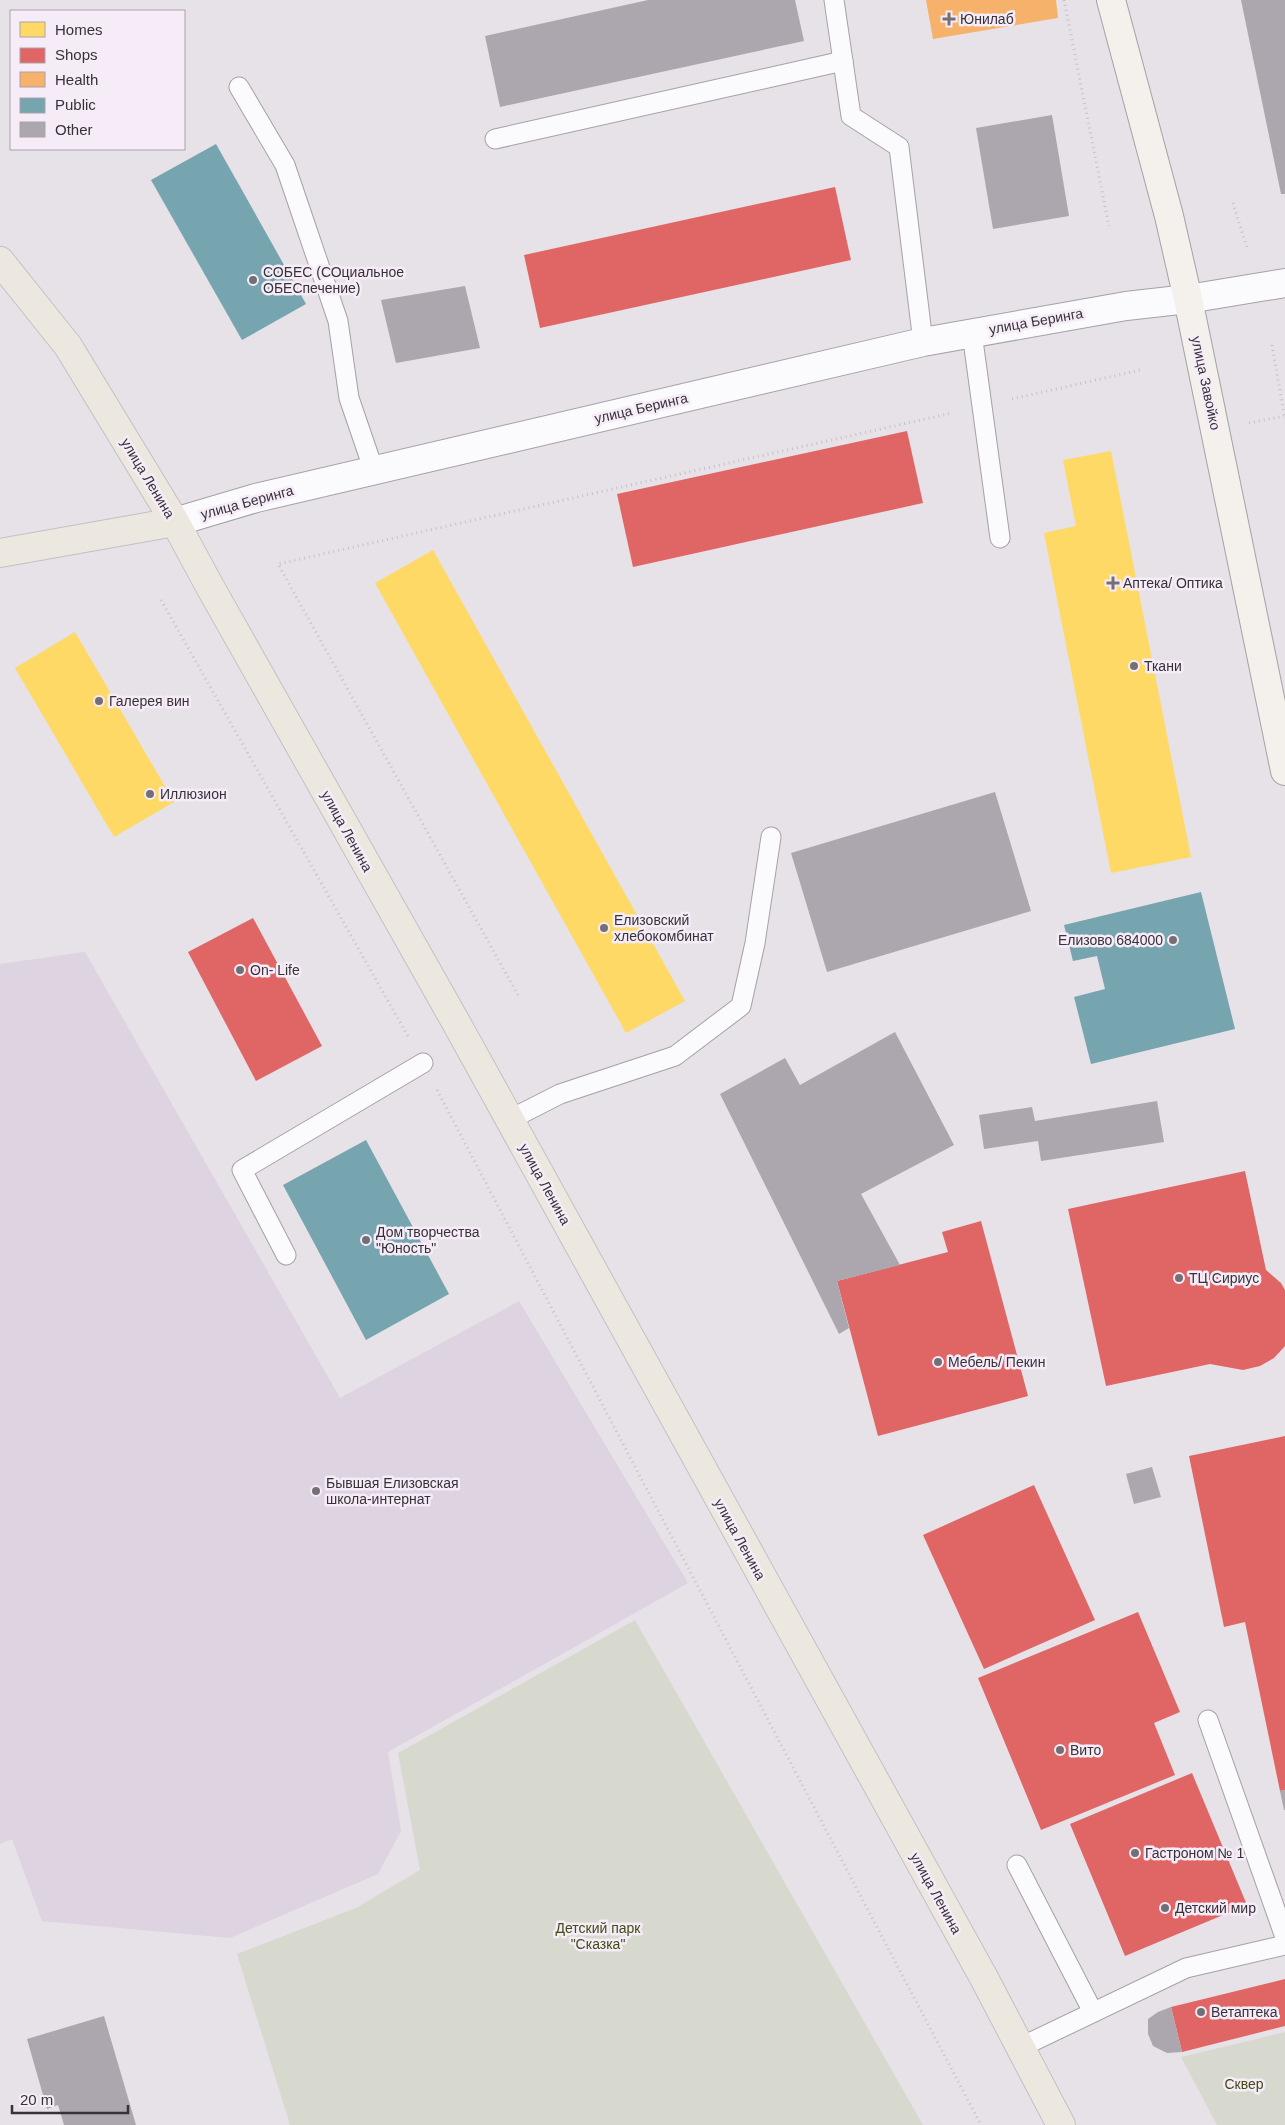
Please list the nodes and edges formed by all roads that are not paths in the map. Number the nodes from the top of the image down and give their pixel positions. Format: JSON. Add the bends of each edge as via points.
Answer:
{"nodes":[{"id":1,"x":834,"y":0,"type":"edge"},
{"id":2,"x":1111,"y":0,"type":"edge"},
{"id":3,"x":843,"y":61,"type":"junction"},
{"id":4,"x":239,"y":87,"type":"dead end"},
{"id":5,"x":495,"y":139,"type":"dead end"},
{"id":6,"x":0,"y":261,"type":"edge"},
{"id":7,"x":1285,"y":283,"type":"edge"},
{"id":8,"x":1188,"y":299,"type":"junction"},
{"id":9,"x":972,"y":333,"type":"junction"},
{"id":10,"x":923,"y":342,"type":"junction"},
{"id":11,"x":374,"y":471,"type":"junction"},
{"id":12,"x":175,"y":522,"type":"junction"},
{"id":13,"x":1000,"y":538,"type":"dead end"},
{"id":14,"x":0,"y":552,"type":"edge"},
{"id":15,"x":1285,"y":770,"type":"edge"},
{"id":16,"x":771,"y":837,"type":"dead end"},
{"id":17,"x":423,"y":1063,"type":"road end"},
{"id":18,"x":509,"y":1120,"type":"junction"},
{"id":19,"x":286,"y":1255,"type":"dead end"},
{"id":20,"x":1208,"y":1720,"type":"dead end"},
{"id":21,"x":1017,"y":1865,"type":"dead end"},
{"id":22,"x":1285,"y":1938,"type":"edge"},
{"id":23,"x":1285,"y":1945,"type":"edge"},
{"id":24,"x":1093,"y":2012,"type":"junction"},
{"id":25,"x":1021,"y":2047,"type":"junction"},
{"id":26,"x":1061,"y":2125,"type":"edge"}],
"edges":[{"from":1,"to":3,"type":"lane"},
{"from":2,"to":8,"type":"main road","name":"улица Завойко"},
{"from":3,"to":5,"type":"lane"},
{"from":3,"to":10,"type":"lane","via":[[851,116],[899,147]]},
{"from":4,"to":11,"type":"lane","via":[[285,165],[338,321],[349,398]]},
{"from":6,"to":12,"type":"main road","name":"улица Ленина","via":[[68,346]]},
{"from":7,"to":8,"type":"street","name":"улица Беринга"},
{"from":8,"to":9,"type":"street","name":"улица Беринга","via":[[1126,306]]},
{"from":8,"to":15,"type":"main road","name":"улица Завойко"},
{"from":9,"to":10,"type":"street","name":"улица Беринга"},
{"from":9,"to":13,"type":"lane"},
{"from":10,"to":11,"type":"street","name":"улица Беринга"},
{"from":11,"to":12,"type":"street","name":"улица Беринга","via":[[256,498]]},
{"from":12,"to":14,"type":"main road","name":"улица Беринга"},
{"from":12,"to":18,"type":"main road","name":"улица Ленина"},
{"from":16,"to":18,"type":"lane","via":[[755,943],[741,1006],[675,1056],[560,1094]]},
{"from":17,"to":19,"type":"lane","via":[[242,1170]]},
{"from":18,"to":25,"type":"main road","name":"улица Ленина"},
{"from":20,"to":22,"type":"lane"},
{"from":21,"to":24,"type":"lane"},
{"from":23,"to":24,"type":"lane","via":[[1186,1968]]},
{"from":24,"to":25,"type":"lane"},
{"from":25,"to":26,"type":"main road","name":"улица Ленина"}]}
